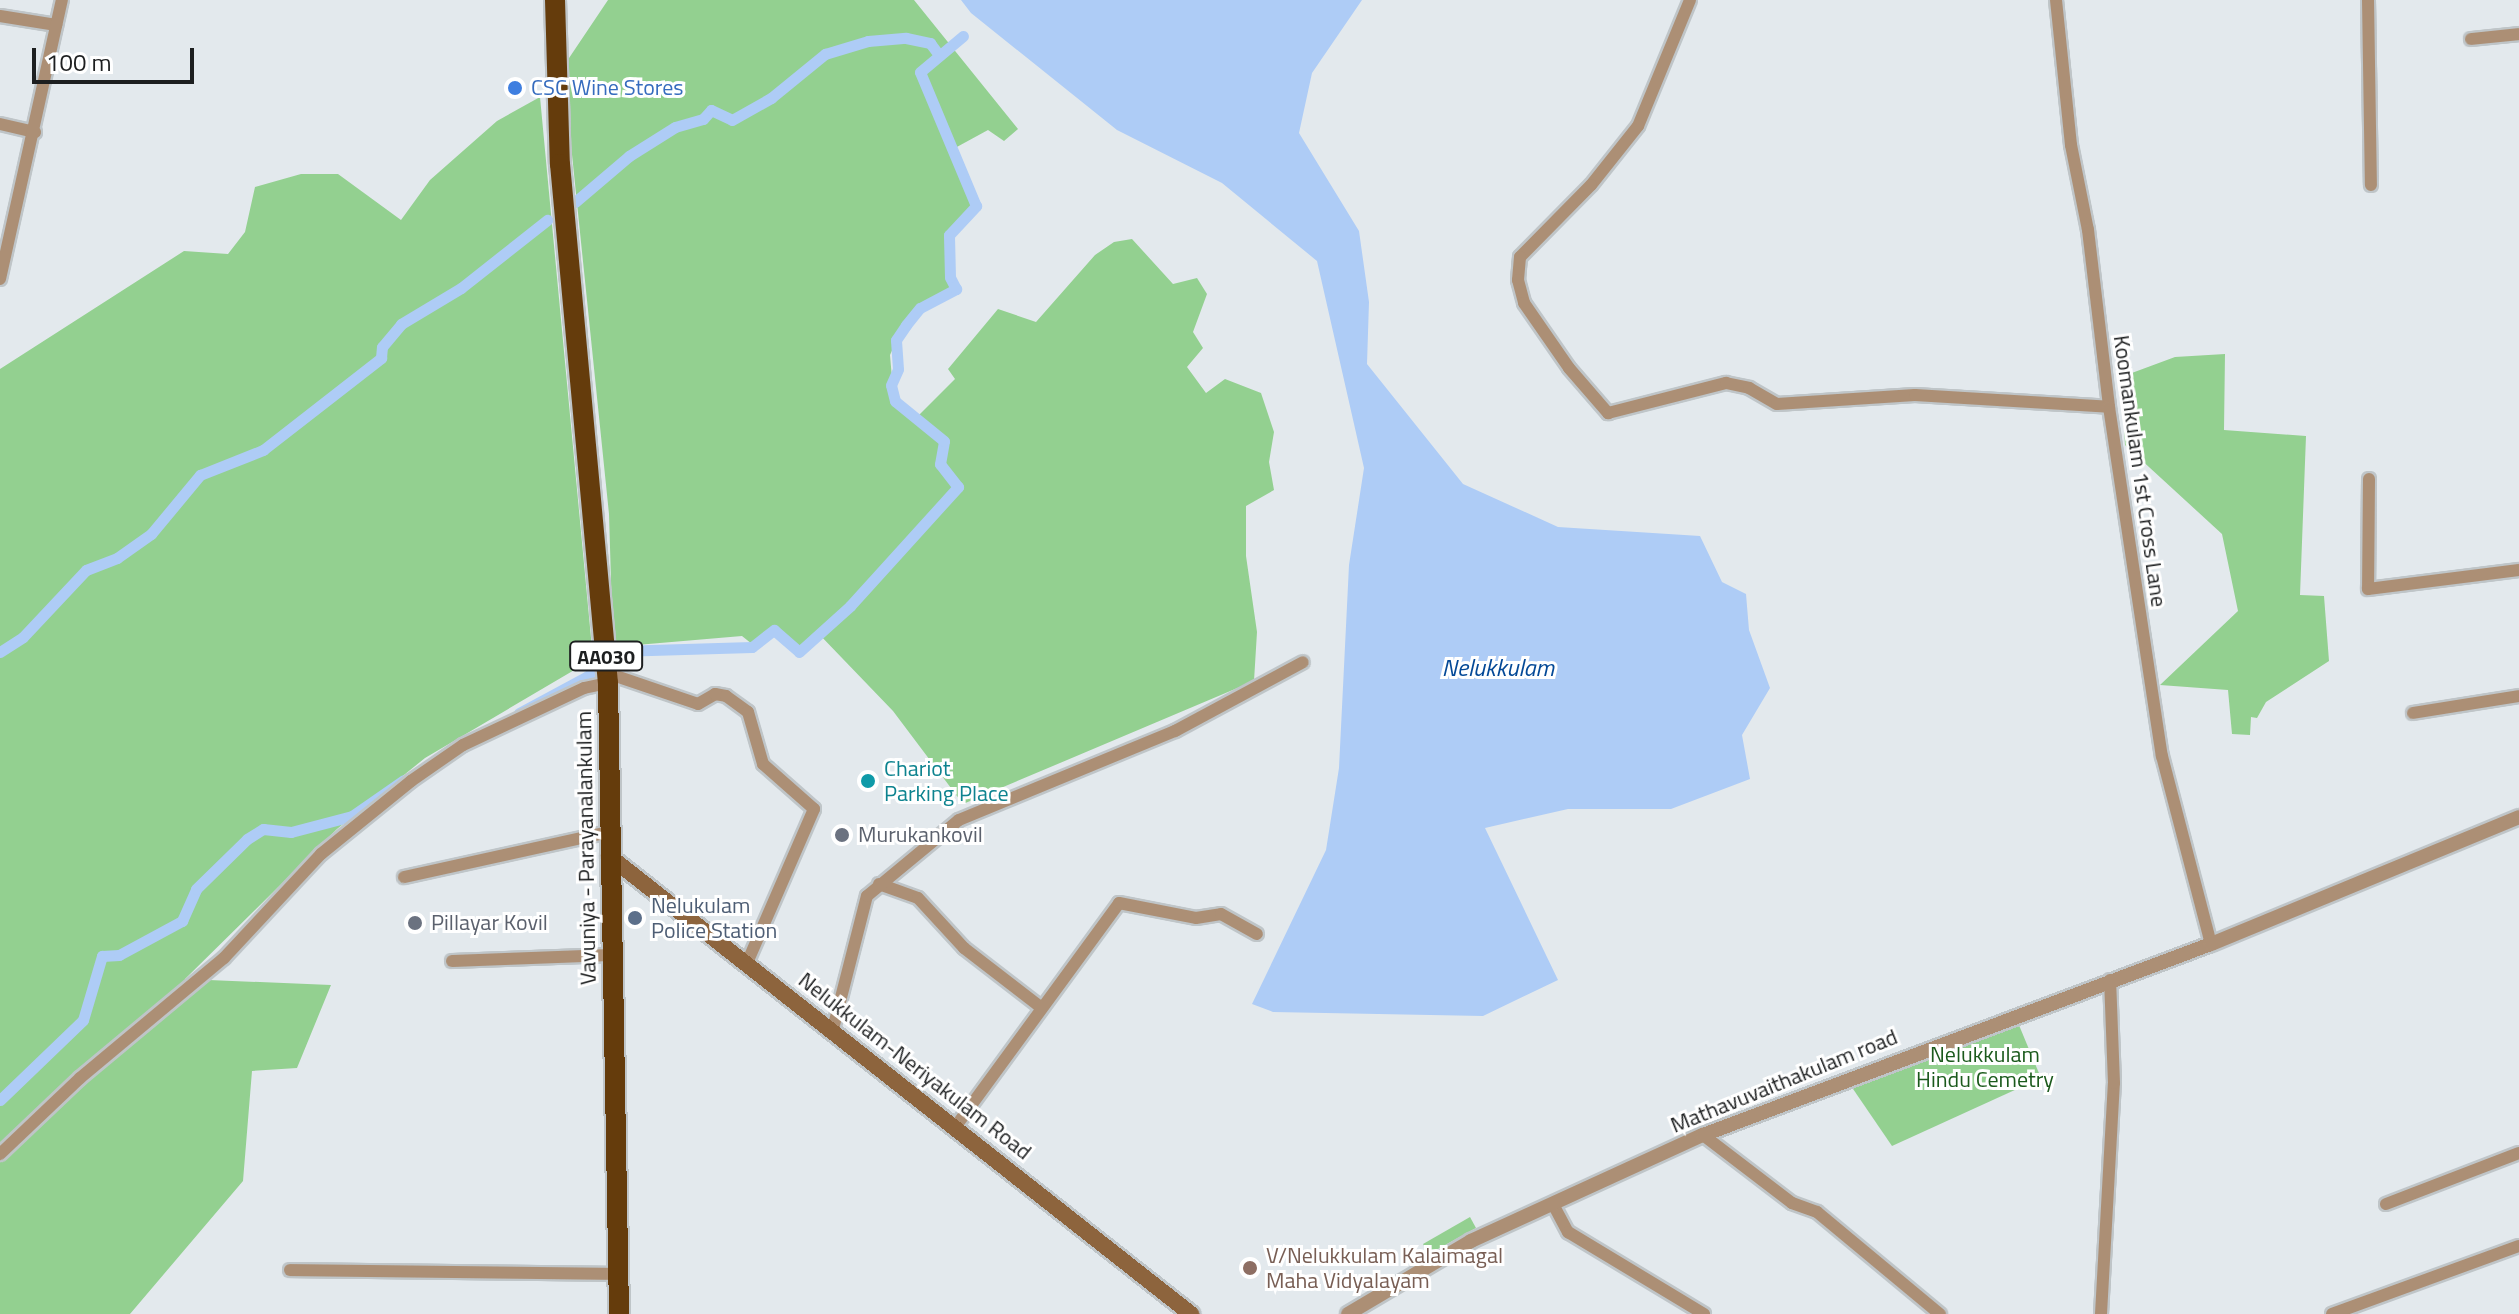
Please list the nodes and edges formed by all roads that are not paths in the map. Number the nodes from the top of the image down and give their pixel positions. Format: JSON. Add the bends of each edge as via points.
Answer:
{"nodes":[{"id":1,"x":62,"y":0,"type":"edge"},
{"id":2,"x":555,"y":0,"type":"edge"},
{"id":3,"x":1690,"y":0,"type":"edge"},
{"id":4,"x":2056,"y":0,"type":"edge"},
{"id":5,"x":2368,"y":0,"type":"edge"},
{"id":6,"x":0,"y":16,"type":"edge"},
{"id":7,"x":56,"y":25,"type":"junction"},
{"id":8,"x":2519,"y":34,"type":"edge"},
{"id":9,"x":2471,"y":39,"type":"dead end"},
{"id":10,"x":0,"y":124,"type":"edge"},
{"id":11,"x":35,"y":132,"type":"junction"},
{"id":12,"x":2371,"y":185,"type":"dead end"},
{"id":13,"x":6,"y":237,"type":"edge"},
{"id":14,"x":0,"y":279,"type":"edge"},
{"id":15,"x":2109,"y":407,"type":"junction"},
{"id":16,"x":2369,"y":479,"type":"dead end"},
{"id":17,"x":2519,"y":570,"type":"edge"},
{"id":18,"x":1303,"y":662,"type":"dead end"},
{"id":19,"x":607,"y":678,"type":"junction"},
{"id":20,"x":2519,"y":696,"type":"edge"},
{"id":21,"x":2413,"y":713,"type":"dead end"},
{"id":22,"x":2519,"y":817,"type":"edge"},
{"id":23,"x":609,"y":832,"type":"junction"},
{"id":24,"x":609,"y":856,"type":"junction"},
{"id":25,"x":404,"y":877,"type":"dead end"},
{"id":26,"x":879,"y":884,"type":"junction"},
{"id":27,"x":1257,"y":934,"type":"dead end"},
{"id":28,"x":2211,"y":944,"type":"junction"},
{"id":29,"x":611,"y":955,"type":"junction"},
{"id":30,"x":452,"y":961,"type":"dead end"},
{"id":31,"x":748,"y":961,"type":"junction"},
{"id":32,"x":2110,"y":980,"type":"junction"},
{"id":33,"x":1039,"y":1006,"type":"junction"},
{"id":34,"x":833,"y":1029,"type":"junction"},
{"id":35,"x":956,"y":1126,"type":"junction"},
{"id":36,"x":1703,"y":1135,"type":"junction"},
{"id":37,"x":2519,"y":1153,"type":"edge"},
{"id":38,"x":0,"y":1154,"type":"edge"},
{"id":39,"x":2386,"y":1204,"type":"dead end"},
{"id":40,"x":1554,"y":1206,"type":"junction"},
{"id":41,"x":2519,"y":1246,"type":"edge"},
{"id":42,"x":290,"y":1270,"type":"dead end"},
{"id":43,"x":618,"y":1274,"type":"junction"},
{"id":44,"x":619,"y":1314,"type":"edge"},
{"id":45,"x":1191,"y":1314,"type":"edge"},
{"id":46,"x":1348,"y":1314,"type":"edge"},
{"id":47,"x":1704,"y":1314,"type":"edge"},
{"id":48,"x":1940,"y":1314,"type":"edge"},
{"id":49,"x":2101,"y":1314,"type":"edge"},
{"id":50,"x":2332,"y":1314,"type":"edge"}],
"edges":[{"from":1,"to":7,"type":"street"},
{"from":2,"to":19,"type":"highway","name":"Vavuniya - Parayanalankulam","number":"AA030","via":[[560,164]]},
{"from":3,"to":15,"type":"street","via":[[1638,126],[1591,185],[1520,257],[1524,303],[1608,413],[1726,383],[1749,388],[1777,404],[1915,395]]},
{"from":4,"to":15,"type":"street","name":"Koomankulam 1st Cross Lane"},
{"from":5,"to":12,"type":"street"},
{"from":6,"to":7,"type":"street"},
{"from":7,"to":11,"type":"street"},
{"from":8,"to":9,"type":"street"},
{"from":10,"to":11,"type":"street"},
{"from":11,"to":13,"type":"street"},
{"from":13,"to":14,"type":"street"},
{"from":15,"to":28,"type":"street","name":"Koomankulam 1st Cross Lane","via":[[2162,756]]},
{"from":16,"to":17,"type":"street","via":[[2368,589]]},
{"from":18,"to":26,"type":"street","via":[[1175,731],[983,807]]},
{"from":19,"to":23,"type":"highway","name":"Vavuniya - Parayanalankulam","number":"AA030"},
{"from":19,"to":31,"type":"street","via":[[698,704],[715,694],[726,696],[748,712],[763,764],[814,809]]},
{"from":19,"to":38,"type":"street","via":[[463,745],[411,781],[321,854],[224,958],[80,1078]]},
{"from":20,"to":21,"type":"street"},
{"from":22,"to":28,"type":"street","name":"Mathavuvaithakulam road"},
{"from":23,"to":24,"type":"highway","name":"Vavuniya - Parayanalankulam","number":"AA030"},
{"from":23,"to":25,"type":"street"},
{"from":24,"to":29,"type":"highway","name":"Vavuniya - Parayanalankulam","number":"AA030"},
{"from":24,"to":31,"type":"main road","name":"Nelukkulam-Neriyakulam Road"},
{"from":26,"to":33,"type":"street","via":[[918,898],[964,948]]},
{"from":26,"to":34,"type":"street","via":[[867,896],[855,931]]},
{"from":27,"to":33,"type":"street","via":[[1221,914],[1196,918],[1142,903],[1119,903]]},
{"from":28,"to":32,"type":"street","name":"Mathavuvaithakulam road"},
{"from":29,"to":30,"type":"street"},
{"from":29,"to":43,"type":"highway","name":"Vavuniya - Parayanalankulam","number":"AA030"},
{"from":31,"to":34,"type":"main road","name":"Nelukkulam-Neriyakulam Road"},
{"from":32,"to":36,"type":"street","name":"Mathavuvaithakulam road"},
{"from":32,"to":49,"type":"street","via":[[2114,1083]]},
{"from":33,"to":35,"type":"street"},
{"from":34,"to":35,"type":"main road","name":"Nelukkulam-Neriyakulam Road"},
{"from":35,"to":45,"type":"main road","name":"Nelukkulam-Neriyakulam Road"},
{"from":36,"to":40,"type":"street","name":"Mathavuvaithakulam road"},
{"from":36,"to":48,"type":"street","via":[[1792,1203],[1817,1212]]},
{"from":37,"to":39,"type":"street"},
{"from":40,"to":46,"type":"street","name":"Mathavuvaithakulam road","via":[[1471,1241]]},
{"from":40,"to":47,"type":"street","via":[[1568,1232]]},
{"from":41,"to":50,"type":"street"},
{"from":42,"to":43,"type":"street"},
{"from":43,"to":44,"type":"highway","name":"Vavuniya - Parayanalankulam","number":"AA030"}]}
